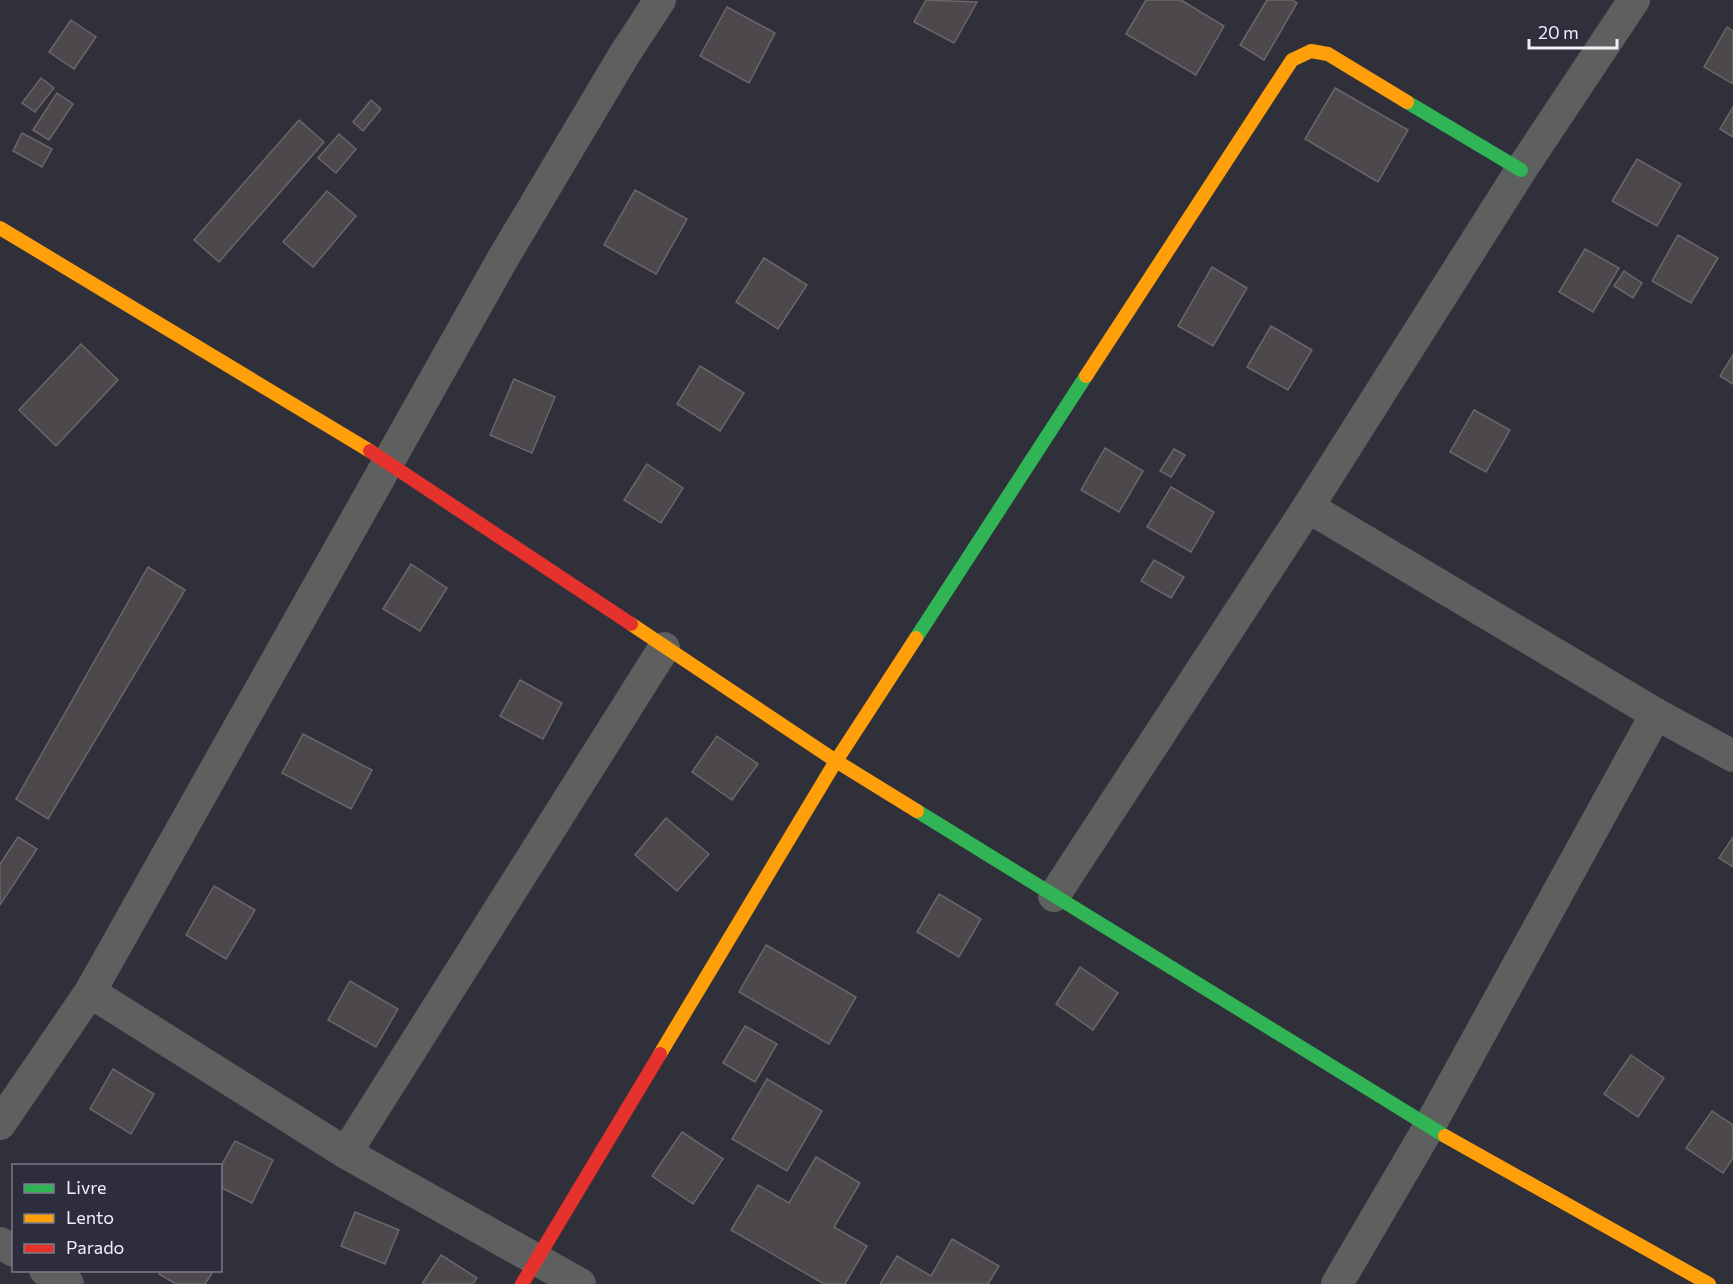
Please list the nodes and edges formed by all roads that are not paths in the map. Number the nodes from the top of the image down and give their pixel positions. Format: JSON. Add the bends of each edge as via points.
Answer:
{"nodes":[{"id":1,"x":660,"y":0,"type":"edge"},
{"id":2,"x":1634,"y":0,"type":"edge"},
{"id":3,"x":1521,"y":170,"type":"junction"},
{"id":4,"x":0,"y":228,"type":"edge"},
{"id":5,"x":387,"y":461,"type":"junction"},
{"id":6,"x":1308,"y":507,"type":"junction"},
{"id":7,"x":664,"y":648,"type":"junction"},
{"id":8,"x":1656,"y":714,"type":"junction"},
{"id":9,"x":1733,"y":756,"type":"edge"},
{"id":10,"x":836,"y":761,"type":"junction"},
{"id":11,"x":1054,"y":896,"type":"junction"},
{"id":12,"x":90,"y":992,"type":"junction"},
{"id":13,"x":0,"y":1125,"type":"edge"},
{"id":14,"x":1429,"y":1127,"type":"junction"},
{"id":15,"x":346,"y":1153,"type":"junction"},
{"id":16,"x":48,"y":1272,"type":"edge"},
{"id":17,"x":530,"y":1272,"type":"edge"},
{"id":18,"x":68,"y":1284,"type":"edge"},
{"id":19,"x":580,"y":1284,"type":"edge"},
{"id":20,"x":1337,"y":1284,"type":"edge"},
{"id":21,"x":1709,"y":1284,"type":"edge"}],
"edges":[{"from":1,"to":5,"type":"street","via":[[514,239]]},
{"from":2,"to":3,"type":"street"},
{"from":3,"to":6,"type":"street"},
{"from":3,"to":10,"type":"street","via":[[1328,54],[1311,51],[1292,60]]},
{"from":4,"to":5,"type":"street"},
{"from":5,"to":7,"type":"street"},
{"from":5,"to":12,"type":"street"},
{"from":6,"to":8,"type":"street"},
{"from":6,"to":11,"type":"street"},
{"from":7,"to":10,"type":"street"},
{"from":7,"to":15,"type":"street"},
{"from":8,"to":9,"type":"street"},
{"from":8,"to":14,"type":"street"},
{"from":10,"to":11,"type":"street"},
{"from":10,"to":17,"type":"street"},
{"from":11,"to":14,"type":"street"},
{"from":12,"to":13,"type":"street"},
{"from":12,"to":15,"type":"street"},
{"from":14,"to":20,"type":"street"},
{"from":14,"to":21,"type":"street"},
{"from":15,"to":17,"type":"street"},
{"from":16,"to":18,"type":"street"},
{"from":17,"to":19,"type":"street"}]}
